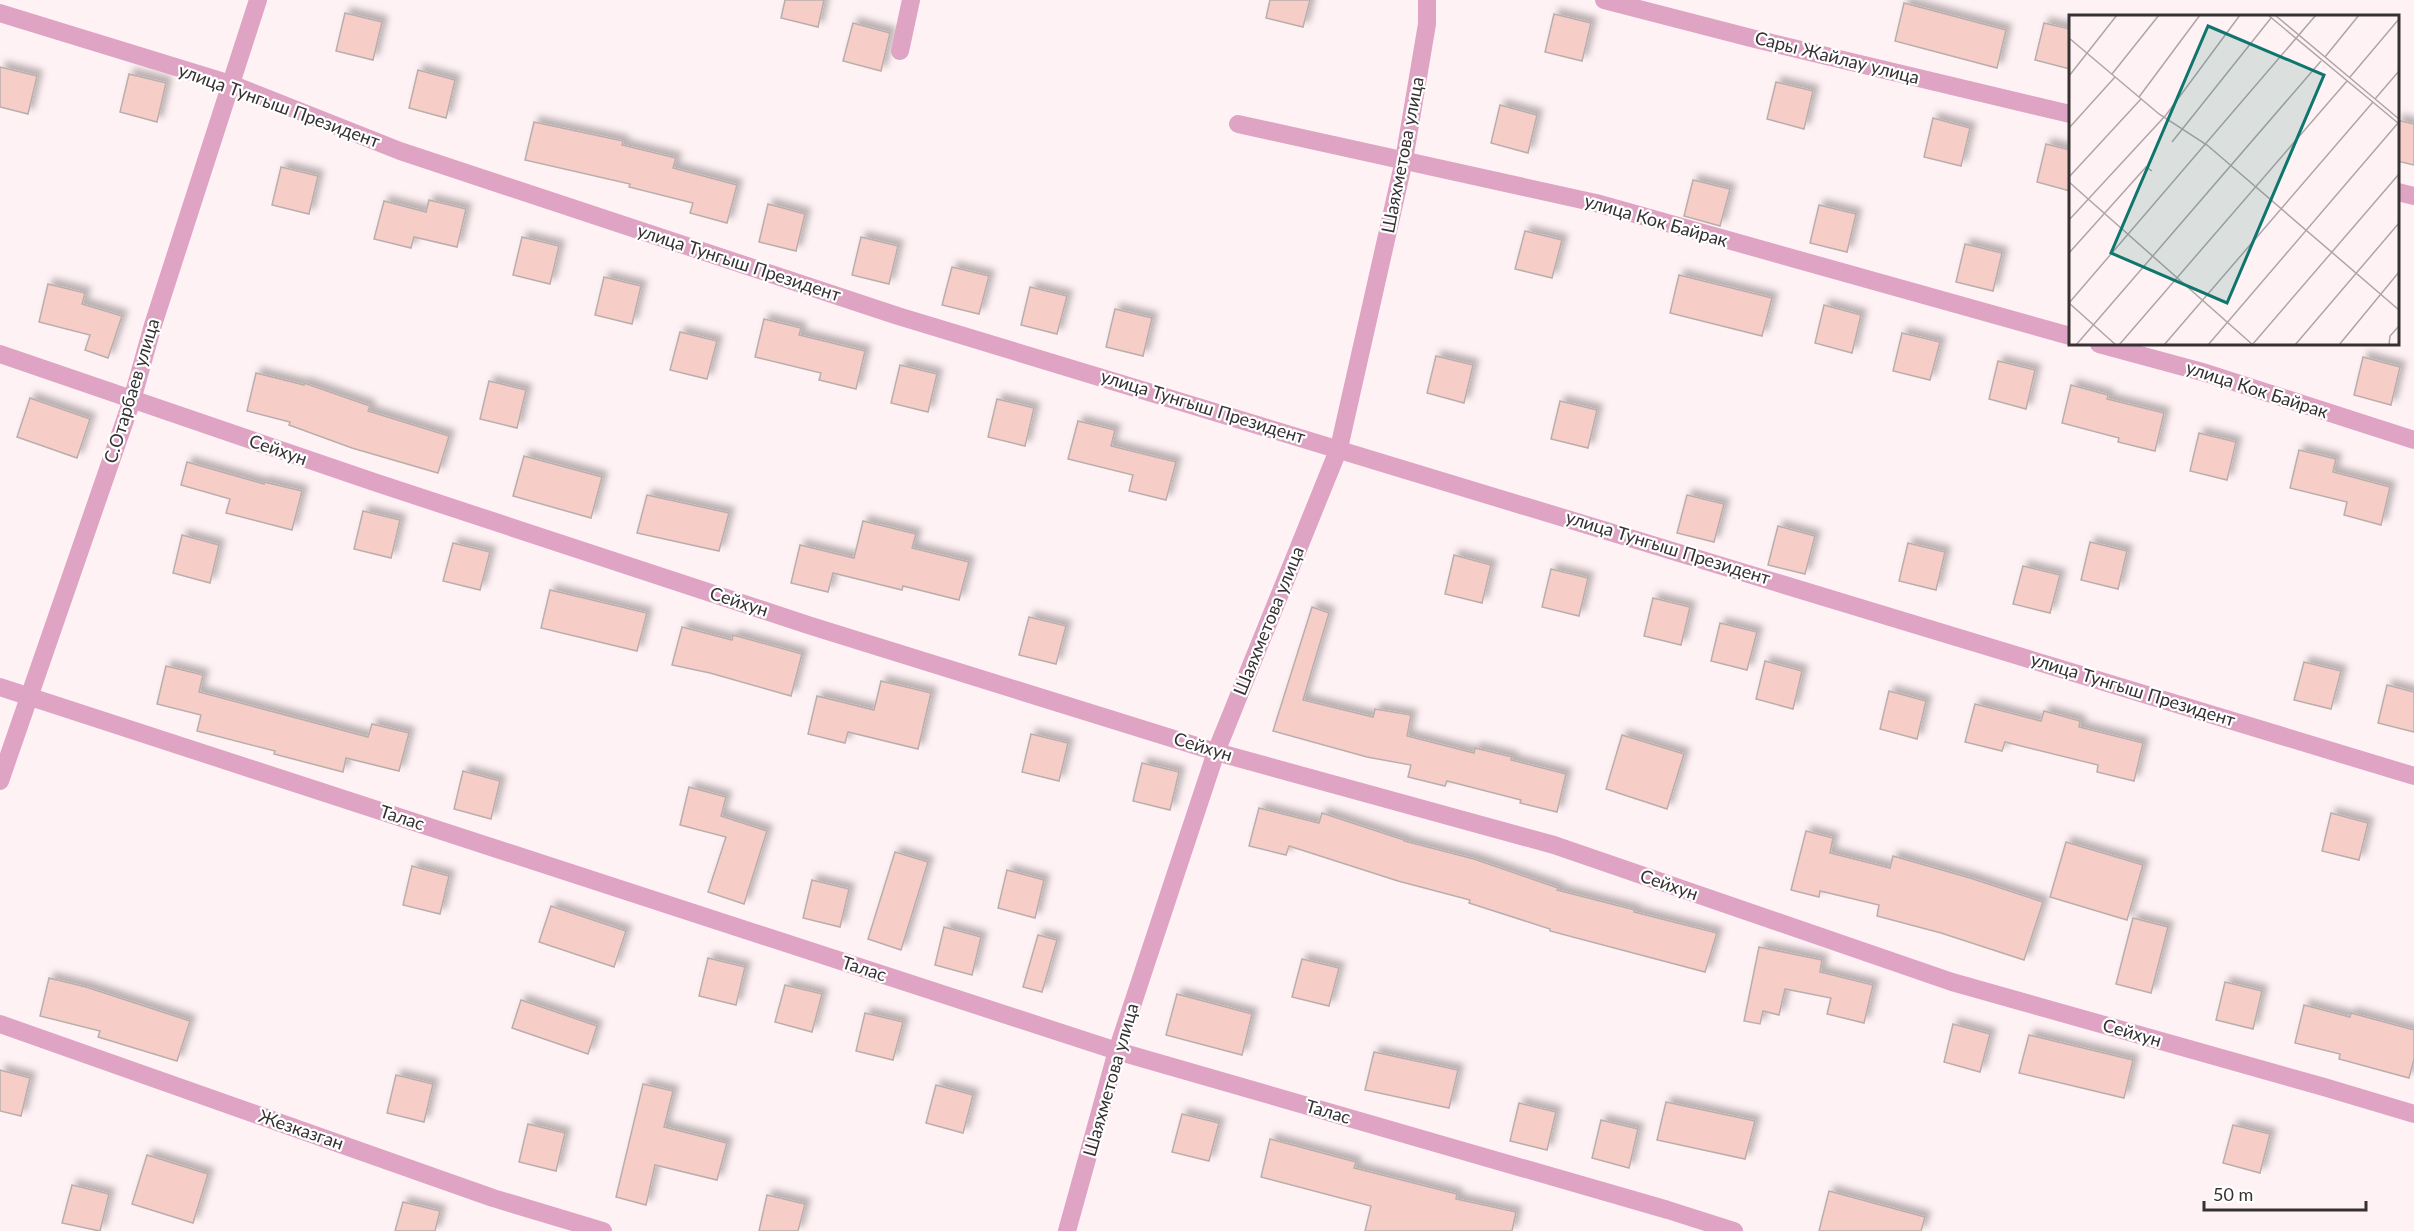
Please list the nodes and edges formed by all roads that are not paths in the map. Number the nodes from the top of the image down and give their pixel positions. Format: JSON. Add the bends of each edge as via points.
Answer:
{"nodes":[{"id":1,"x":258,"y":0,"type":"edge"},
{"id":2,"x":911,"y":0,"type":"edge"},
{"id":3,"x":1427,"y":0,"type":"edge"},
{"id":4,"x":1604,"y":0,"type":"edge"},
{"id":5,"x":0,"y":13,"type":"edge"},
{"id":6,"x":900,"y":51,"type":"dead end"},
{"id":7,"x":231,"y":84,"type":"junction"},
{"id":8,"x":2069,"y":114,"type":"edge"},
{"id":9,"x":1238,"y":124,"type":"dead end"},
{"id":10,"x":1404,"y":160,"type":"junction"},
{"id":11,"x":2399,"y":192,"type":"edge"},
{"id":12,"x":2414,"y":196,"type":"edge"},
{"id":13,"x":2069,"y":336,"type":"edge"},
{"id":14,"x":2103,"y":345,"type":"edge"},
{"id":15,"x":0,"y":354,"type":"edge"},
{"id":16,"x":132,"y":400,"type":"junction"},
{"id":17,"x":2414,"y":440,"type":"edge"},
{"id":18,"x":1339,"y":448,"type":"junction"},
{"id":19,"x":0,"y":687,"type":"edge"},
{"id":20,"x":29,"y":696,"type":"junction"},
{"id":21,"x":1216,"y":752,"type":"junction"},
{"id":22,"x":2414,"y":776,"type":"edge"},
{"id":23,"x":0,"y":781,"type":"edge"},
{"id":24,"x":0,"y":1024,"type":"edge"},
{"id":25,"x":1117,"y":1052,"type":"junction"},
{"id":26,"x":2414,"y":1114,"type":"edge"},
{"id":27,"x":603,"y":1231,"type":"edge"},
{"id":28,"x":1067,"y":1231,"type":"edge"},
{"id":29,"x":1734,"y":1231,"type":"edge"}],
"edges":[{"from":1,"to":7,"type":"street","name":"С.Отарбаев улица"},
{"from":2,"to":6,"type":"street"},
{"from":3,"to":10,"type":"street","name":"Шаяхметова улица","via":[[1427,24]]},
{"from":4,"to":8,"type":"street","name":"Сары Жайлау улица"},
{"from":5,"to":7,"type":"street","name":"улица Тунгыш Президент"},
{"from":7,"to":16,"type":"street","name":"С.Отарбаев улица"},
{"from":7,"to":18,"type":"street","name":"улица Тунгыш Президент","via":[[400,151],[898,316]]},
{"from":9,"to":10,"type":"street","name":"улица Кок Байрак"},
{"from":10,"to":13,"type":"street","name":"улица Кок Байрак","via":[[1596,203]]},
{"from":10,"to":18,"type":"street","name":"Шаяхметова улица"},
{"from":11,"to":12,"type":"street"},
{"from":14,"to":17,"type":"street","name":"улица Кок Байрак","via":[[2206,373]]},
{"from":15,"to":16,"type":"street","name":"Сейхун"},
{"from":16,"to":20,"type":"street","name":"С.Отарбаев улица"},
{"from":16,"to":21,"type":"street","name":"Сейхун","via":[[797,621]]},
{"from":18,"to":21,"type":"street","name":"Шаяхметова улица"},
{"from":18,"to":22,"type":"street","name":"улица Тунгыш Президент"},
{"from":19,"to":20,"type":"street","name":"Талас"},
{"from":20,"to":23,"type":"street","name":"С.Отарбаев улица"},
{"from":20,"to":25,"type":"street","name":"Талас"},
{"from":21,"to":25,"type":"street","name":"Шаяхметова улица"},
{"from":21,"to":26,"type":"street","name":"Сейхун","via":[[1554,845],[1952,982]]},
{"from":24,"to":27,"type":"street","name":"Жезказган","via":[[493,1198]]},
{"from":25,"to":28,"type":"street","name":"Шаяхметова улица"},
{"from":25,"to":29,"type":"street","name":"Талас"}]}
